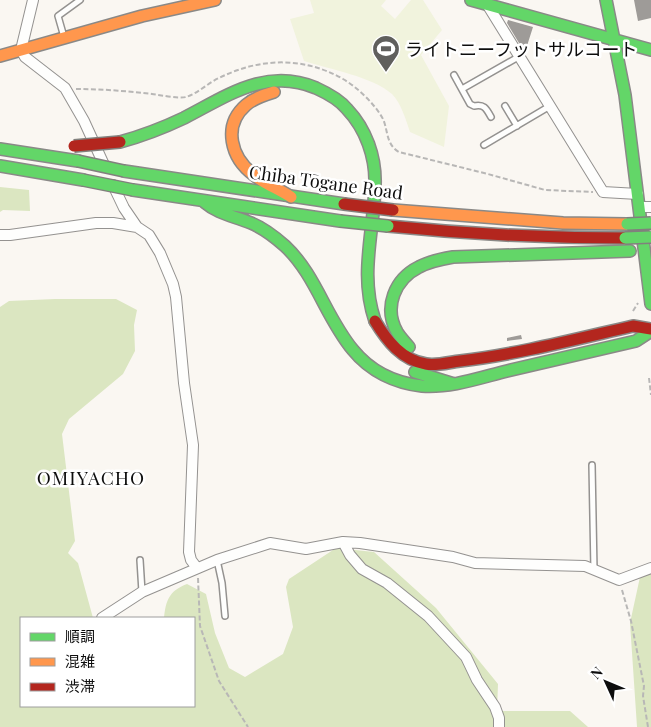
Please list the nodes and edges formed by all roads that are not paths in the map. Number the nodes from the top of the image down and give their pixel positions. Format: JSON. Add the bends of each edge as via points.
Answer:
{"nodes":[{"id":1,"x":33,"y":0,"type":"edge"},
{"id":2,"x":80,"y":0,"type":"edge"},
{"id":3,"x":215,"y":0,"type":"edge"},
{"id":4,"x":471,"y":0,"type":"edge"},
{"id":5,"x":606,"y":0,"type":"edge"},
{"id":6,"x":486,"y":4,"type":"junction"},
{"id":7,"x":64,"y":37,"type":"junction"},
{"id":8,"x":614,"y":39,"type":"junction"},
{"id":9,"x":21,"y":50,"type":"junction"},
{"id":10,"x":651,"y":50,"type":"edge"},
{"id":11,"x":0,"y":56,"type":"edge"},
{"id":12,"x":520,"y":56,"type":"junction"},
{"id":13,"x":454,"y":75,"type":"dead end"},
{"id":14,"x":462,"y":90,"type":"junction"},
{"id":15,"x":505,"y":106,"type":"dead end"},
{"id":16,"x":550,"y":106,"type":"junction"},
{"id":17,"x":491,"y":116,"type":"dead end"},
{"id":18,"x":517,"y":126,"type":"junction"},
{"id":19,"x":0,"y":139,"type":"edge"},
{"id":20,"x":36,"y":143,"type":"dead end"},
{"id":21,"x":484,"y":145,"type":"dead end"},
{"id":22,"x":69,"y":146,"type":"dead end"},
{"id":23,"x":0,"y":149,"type":"edge"},
{"id":24,"x":360,"y":156,"type":"dead end"},
{"id":25,"x":0,"y":166,"type":"edge"},
{"id":26,"x":638,"y":194,"type":"junction"},
{"id":27,"x":362,"y":195,"type":"dead end"},
{"id":28,"x":291,"y":197,"type":"junction"},
{"id":29,"x":203,"y":201,"type":"junction"},
{"id":30,"x":645,"y":207,"type":"edge"},
{"id":31,"x":651,"y":223,"type":"edge"},
{"id":32,"x":137,"y":227,"type":"junction"},
{"id":33,"x":359,"y":230,"type":"dead end"},
{"id":34,"x":0,"y":235,"type":"edge"},
{"id":35,"x":651,"y":237,"type":"edge"},
{"id":36,"x":651,"y":250,"type":"edge"},
{"id":37,"x":651,"y":304,"type":"edge"},
{"id":38,"x":365,"y":326,"type":"dead end"},
{"id":39,"x":651,"y":330,"type":"edge"},
{"id":40,"x":371,"y":336,"type":"dead end"},
{"id":41,"x":379,"y":348,"type":"dead end"},
{"id":42,"x":445,"y":362,"type":"junction"},
{"id":43,"x":454,"y":384,"type":"junction"},
{"id":44,"x":592,"y":465,"type":"dead end"},
{"id":45,"x":343,"y":542,"type":"junction"},
{"id":46,"x":140,"y":560,"type":"dead end"},
{"id":47,"x":217,"y":560,"type":"junction"},
{"id":48,"x":197,"y":568,"type":"junction"},
{"id":49,"x":651,"y":568,"type":"edge"},
{"id":50,"x":594,"y":570,"type":"junction"},
{"id":51,"x":142,"y":592,"type":"junction"},
{"id":52,"x":225,"y":616,"type":"dead end"},
{"id":53,"x":104,"y":617,"type":"edge"},
{"id":54,"x":499,"y":727,"type":"edge"}],
"edges":[{"from":1,"to":9,"type":"street"},
{"from":2,"to":7,"type":"lane","via":[[58,16]]},
{"from":3,"to":7,"type":"main road"},
{"from":4,"to":6,"type":"main road"},
{"from":5,"to":8,"type":"main road"},
{"from":6,"to":8,"type":"main road"},
{"from":6,"to":12,"type":"street"},
{"from":7,"to":9,"type":"main road"},
{"from":8,"to":10,"type":"main road"},
{"from":8,"to":26,"type":"main road"},
{"from":9,"to":11,"type":"main road"},
{"from":9,"to":32,"type":"street","via":[[25,57],[65,88],[73,99],[124,208]]},
{"from":12,"to":14,"type":"lane"},
{"from":12,"to":16,"type":"street"},
{"from":13,"to":14,"type":"lane"},
{"from":14,"to":17,"type":"lane","via":[[470,104],[484,106]]},
{"from":15,"to":18,"type":"lane"},
{"from":16,"to":18,"type":"lane"},
{"from":16,"to":26,"type":"street","via":[[603,192]]},
{"from":18,"to":21,"type":"lane"},
{"from":19,"to":20,"type":"main road"},
{"from":22,"to":42,"type":"main road","bridge":true,"via":[[120,142],[173,123],[237,91],[272,80],[314,86],[350,110],[365,133],[373,161],[376,193],[366,274],[373,315],[384,336],[401,353],[426,364]]},
{"from":23,"to":28,"type":"main road","name":"Chiba Tōgane Road","bridge":true,"via":[[124,172]]},
{"from":24,"to":28,"type":"main road","via":[[343,121],[313,98],[288,92],[256,97],[235,117],[231,138],[233,148],[251,173]]},
{"from":25,"to":29,"type":"main road","name":"Chiba Tōgane Road","bridge":true},
{"from":26,"to":30,"type":"main road"},
{"from":27,"to":33,"type":"main road"},
{"from":28,"to":31,"type":"main road","name":"Chiba Tōgane Road","bridge":true,"via":[[393,210],[563,223]]},
{"from":29,"to":35,"type":"main road","name":"Chiba Tōgane Road","bridge":true,"via":[[340,221],[472,234]]},
{"from":29,"to":43,"type":"main road","via":[[216,211],[263,229],[290,251],[311,276],[344,338],[377,371],[397,381],[421,386]]},
{"from":30,"to":37,"type":"main road"},
{"from":32,"to":34,"type":"street","via":[[96,223]]},
{"from":32,"to":48,"type":"street","via":[[149,235],[174,284],[193,445],[188,552]]},
{"from":36,"to":42,"type":"main road","via":[[439,258],[413,269],[399,283],[391,300],[396,330],[418,353]]},
{"from":38,"to":40,"type":"main road"},
{"from":39,"to":42,"type":"main road","via":[[633,326],[513,353]]},
{"from":39,"to":43,"type":"main road","via":[[636,341]]},
{"from":41,"to":43,"type":"main road","via":[[409,370]]},
{"from":44,"to":50,"type":"lane"},
{"from":45,"to":47,"type":"street","via":[[306,549],[270,543]]},
{"from":45,"to":50,"type":"street","via":[[453,557],[474,563],[585,566]]},
{"from":45,"to":54,"type":"street","via":[[362,569],[387,583],[428,616],[466,657],[495,706]]},
{"from":46,"to":51,"type":"lane"},
{"from":47,"to":48,"type":"street"},
{"from":47,"to":52,"type":"lane"},
{"from":48,"to":51,"type":"street"},
{"from":49,"to":50,"type":"street","via":[[619,580]]},
{"from":51,"to":53,"type":"street"}]}
